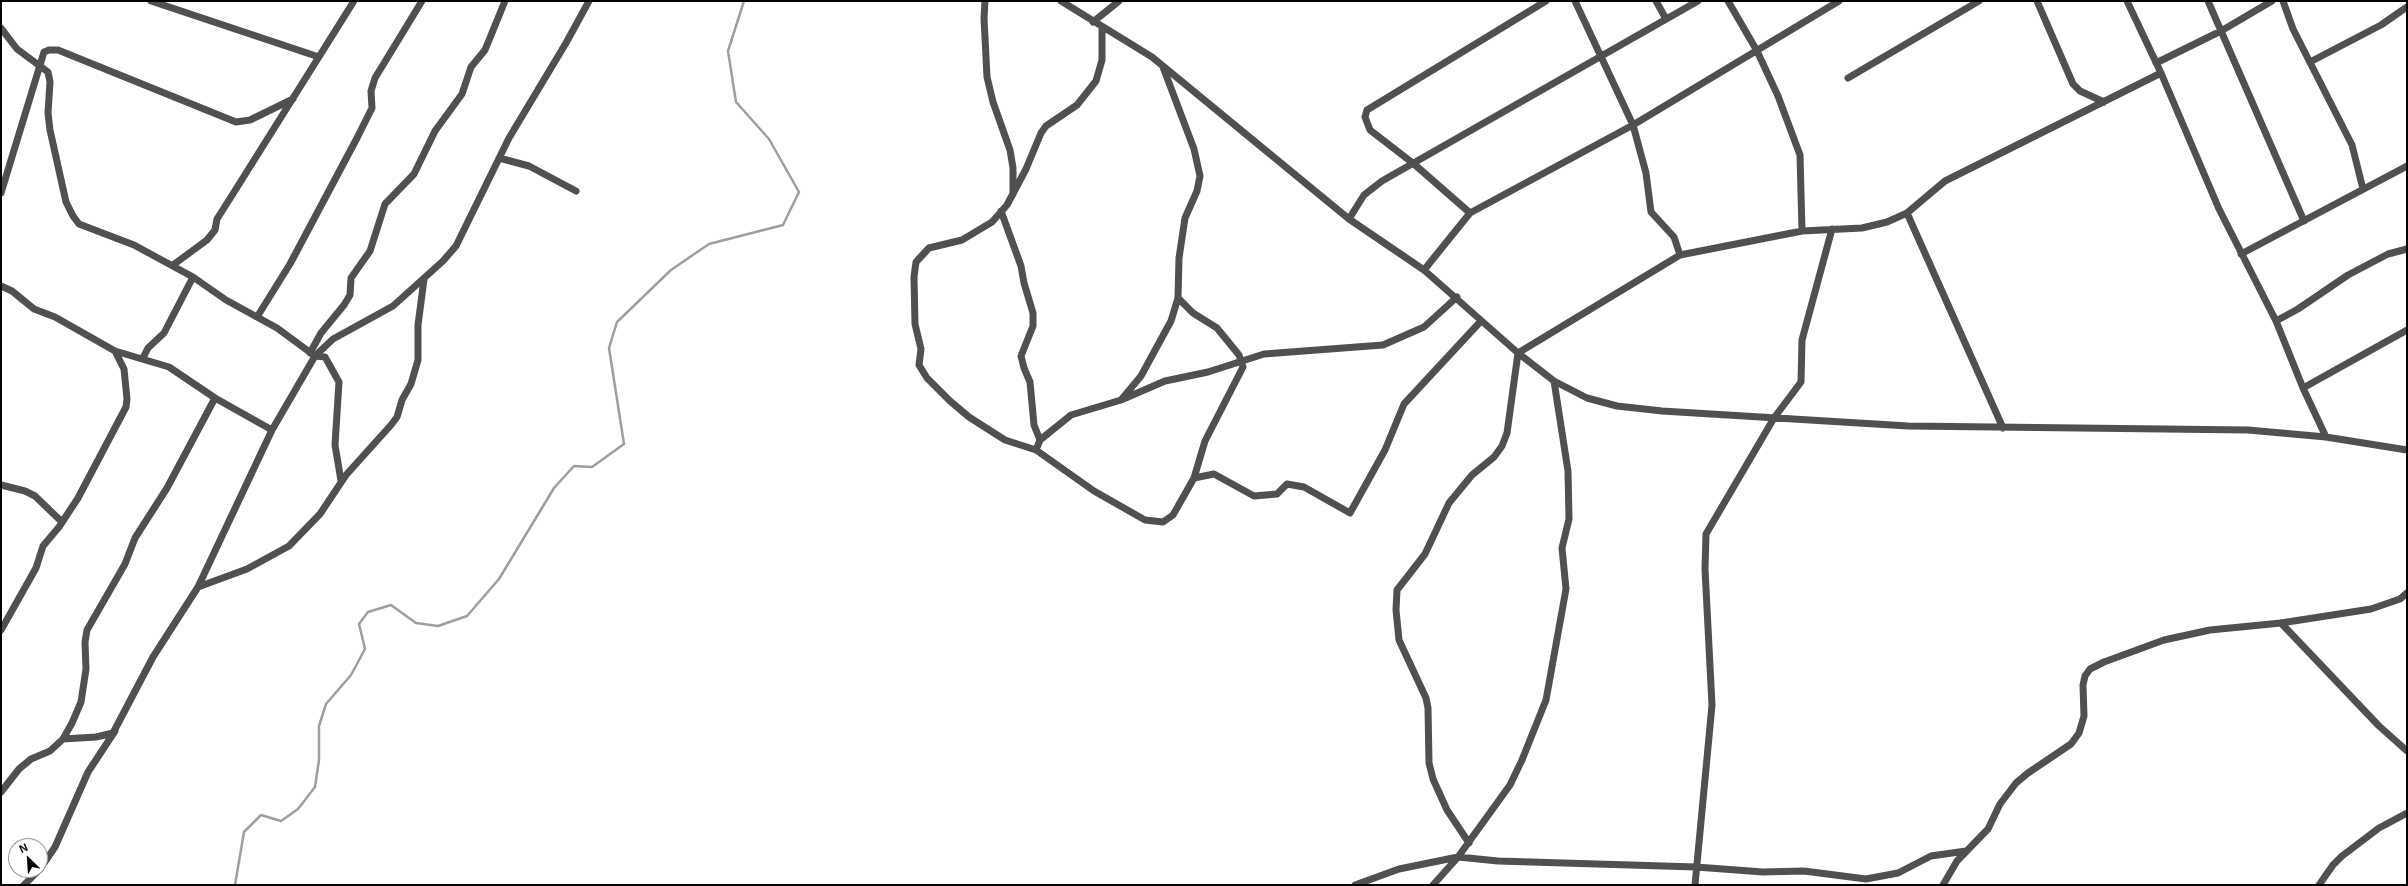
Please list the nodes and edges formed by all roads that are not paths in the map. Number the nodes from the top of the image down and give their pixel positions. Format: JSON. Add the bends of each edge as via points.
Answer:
{"nodes":[{"id":1,"x":151,"y":1,"type":"edge"},
{"id":2,"x":354,"y":1,"type":"edge"},
{"id":3,"x":422,"y":1,"type":"edge"},
{"id":4,"x":505,"y":1,"type":"edge"},
{"id":5,"x":589,"y":1,"type":"edge"},
{"id":6,"x":985,"y":1,"type":"edge"},
{"id":7,"x":1061,"y":1,"type":"edge"},
{"id":8,"x":1119,"y":1,"type":"edge"},
{"id":9,"x":1546,"y":1,"type":"edge"},
{"id":10,"x":1574,"y":1,"type":"edge"},
{"id":11,"x":1656,"y":1,"type":"edge"},
{"id":12,"x":1698,"y":1,"type":"edge"},
{"id":13,"x":1728,"y":1,"type":"edge"},
{"id":14,"x":1839,"y":1,"type":"edge"},
{"id":15,"x":1979,"y":1,"type":"edge"},
{"id":16,"x":2037,"y":1,"type":"edge"},
{"id":17,"x":2127,"y":1,"type":"edge"},
{"id":18,"x":2208,"y":1,"type":"edge"},
{"id":19,"x":2272,"y":1,"type":"edge"},
{"id":20,"x":2283,"y":1,"type":"edge"},
{"id":21,"x":2407,"y":7,"type":"edge"},
{"id":22,"x":1666,"y":19,"type":"junction"},
{"id":23,"x":1093,"y":22,"type":"junction"},
{"id":24,"x":1,"y":28,"type":"edge"},
{"id":25,"x":1102,"y":28,"type":"junction"},
{"id":26,"x":2221,"y":31,"type":"junction"},
{"id":27,"x":1757,"y":51,"type":"junction"},
{"id":28,"x":319,"y":56,"type":"junction"},
{"id":29,"x":1600,"y":56,"type":"junction"},
{"id":30,"x":2310,"y":62,"type":"junction"},
{"id":31,"x":2156,"y":63,"type":"junction"},
{"id":32,"x":40,"y":66,"type":"junction"},
{"id":33,"x":1163,"y":66,"type":"junction"},
{"id":34,"x":2161,"y":73,"type":"junction"},
{"id":35,"x":1848,"y":78,"type":"dead end"},
{"id":36,"x":293,"y":99,"type":"junction"},
{"id":37,"x":2104,"y":102,"type":"junction"},
{"id":38,"x":1633,"y":125,"type":"junction"},
{"id":39,"x":499,"y":158,"type":"junction"},
{"id":40,"x":1414,"y":164,"type":"junction"},
{"id":41,"x":2407,"y":166,"type":"edge"},
{"id":42,"x":2363,"y":189,"type":"junction"},
{"id":43,"x":576,"y":191,"type":"dead end"},
{"id":44,"x":1,"y":192,"type":"edge"},
{"id":45,"x":1013,"y":196,"type":"junction"},
{"id":46,"x":1001,"y":211,"type":"junction"},
{"id":47,"x":1470,"y":213,"type":"junction"},
{"id":48,"x":1907,"y":213,"type":"junction"},
{"id":49,"x":1349,"y":219,"type":"junction"},
{"id":50,"x":2304,"y":221,"type":"junction"},
{"id":51,"x":1832,"y":229,"type":"junction"},
{"id":52,"x":1802,"y":231,"type":"junction"},
{"id":53,"x":2407,"y":249,"type":"edge"},
{"id":54,"x":2241,"y":254,"type":"junction"},
{"id":55,"x":1680,"y":255,"type":"junction"},
{"id":56,"x":173,"y":264,"type":"junction"},
{"id":57,"x":1424,"y":270,"type":"junction"},
{"id":58,"x":193,"y":277,"type":"junction"},
{"id":59,"x":424,"y":279,"type":"junction"},
{"id":60,"x":1,"y":286,"type":"edge"},
{"id":61,"x":1458,"y":297,"type":"junction"},
{"id":62,"x":1178,"y":298,"type":"junction"},
{"id":63,"x":257,"y":317,"type":"junction"},
{"id":64,"x":1481,"y":321,"type":"junction"},
{"id":65,"x":2276,"y":321,"type":"junction"},
{"id":66,"x":2407,"y":330,"type":"edge"},
{"id":67,"x":115,"y":351,"type":"junction"},
{"id":68,"x":1518,"y":353,"type":"junction"},
{"id":69,"x":312,"y":355,"type":"junction"},
{"id":70,"x":143,"y":358,"type":"junction"},
{"id":71,"x":1242,"y":362,"type":"junction"},
{"id":72,"x":1554,"y":381,"type":"junction"},
{"id":73,"x":2303,"y":388,"type":"junction"},
{"id":74,"x":215,"y":398,"type":"junction"},
{"id":75,"x":1121,"y":400,"type":"junction"},
{"id":76,"x":1774,"y":418,"type":"junction"},
{"id":77,"x":2003,"y":428,"type":"junction"},
{"id":78,"x":272,"y":430,"type":"junction"},
{"id":79,"x":2326,"y":436,"type":"junction"},
{"id":80,"x":1040,"y":440,"type":"junction"},
{"id":81,"x":1036,"y":450,"type":"junction"},
{"id":82,"x":2407,"y":450,"type":"edge"},
{"id":83,"x":1194,"y":478,"type":"junction"},
{"id":84,"x":341,"y":481,"type":"junction"},
{"id":85,"x":1,"y":485,"type":"edge"},
{"id":86,"x":62,"y":522,"type":"junction"},
{"id":87,"x":198,"y":587,"type":"junction"},
{"id":88,"x":2407,"y":593,"type":"edge"},
{"id":89,"x":2281,"y":623,"type":"junction"},
{"id":90,"x":1,"y":630,"type":"edge"},
{"id":91,"x":115,"y":730,"type":"junction"},
{"id":92,"x":63,"y":739,"type":"junction"},
{"id":93,"x":2407,"y":751,"type":"edge"},
{"id":94,"x":1,"y":792,"type":"edge"},
{"id":95,"x":2407,"y":813,"type":"edge"},
{"id":96,"x":1469,"y":843,"type":"junction"},
{"id":97,"x":1966,"y":851,"type":"junction"},
{"id":98,"x":1458,"y":857,"type":"junction"},
{"id":99,"x":48,"y":858,"type":"edge"},
{"id":100,"x":1696,"y":867,"type":"junction"},
{"id":101,"x":31,"y":878,"type":"edge"},
{"id":102,"x":24,"y":885,"type":"edge"},
{"id":103,"x":1355,"y":885,"type":"edge"},
{"id":104,"x":1432,"y":885,"type":"edge"},
{"id":105,"x":1695,"y":885,"type":"edge"},
{"id":106,"x":1943,"y":885,"type":"edge"},
{"id":107,"x":2318,"y":885,"type":"edge"}],
"edges":[{"from":1,"to":28,"type":"street"},
{"from":2,"to":28,"type":"street"},
{"from":3,"to":63,"type":"street","via":[[375,78],[371,91],[372,108],[290,264]]},
{"from":4,"to":69,"type":"street","via":[[485,50],[470,67],[458,101],[434,131],[414,174],[385,204],[370,251],[351,278],[350,295],[321,333]]},
{"from":5,"to":39,"type":"street"},
{"from":6,"to":45,"type":"street","via":[[987,77],[1010,150]]},
{"from":7,"to":23,"type":"street"},
{"from":8,"to":23,"type":"street"},
{"from":9,"to":40,"type":"street","via":[[1368,110],[1366,123],[1370,130]]},
{"from":10,"to":29,"type":"street"},
{"from":11,"to":22,"type":"street"},
{"from":12,"to":22,"type":"street"},
{"from":13,"to":27,"type":"street"},
{"from":14,"to":27,"type":"street"},
{"from":15,"to":35,"type":"street"},
{"from":16,"to":37,"type":"street","via":[[2073,84],[2080,91]]},
{"from":17,"to":31,"type":"street"},
{"from":18,"to":26,"type":"street"},
{"from":19,"to":26,"type":"street"},
{"from":20,"to":30,"type":"street","via":[[2293,30]]},
{"from":21,"to":30,"type":"street","via":[[2381,25]]},
{"from":22,"to":29,"type":"street"},
{"from":23,"to":25,"type":"street"},
{"from":24,"to":32,"type":"street","via":[[17,49]]},
{"from":25,"to":33,"type":"street"},
{"from":25,"to":45,"type":"street","via":[[1102,60],[1096,81],[1077,105],[1046,126]]},
{"from":26,"to":31,"type":"street"},
{"from":26,"to":50,"type":"street"},
{"from":27,"to":38,"type":"street"},
{"from":27,"to":52,"type":"street","via":[[1778,96],[1800,155]]},
{"from":28,"to":36,"type":"street"},
{"from":29,"to":38,"type":"street"},
{"from":29,"to":40,"type":"street"},
{"from":30,"to":42,"type":"street","via":[[2352,145]]},
{"from":31,"to":34,"type":"street"},
{"from":32,"to":36,"type":"street","via":[[44,52],[58,50],[236,122],[250,120]]},
{"from":32,"to":44,"type":"street"},
{"from":32,"to":56,"type":"street","via":[[48,72],[50,130],[66,202],[73,216],[79,224],[134,244]]},
{"from":33,"to":49,"type":"street"},
{"from":33,"to":62,"type":"street","via":[[1194,148],[1200,176],[1197,191],[1187,209],[1183,224],[1178,258]]},
{"from":34,"to":37,"type":"street"},
{"from":34,"to":54,"type":"street"},
{"from":36,"to":56,"type":"street","via":[[217,219],[215,230],[206,240]]},
{"from":37,"to":48,"type":"street","via":[[1945,181]]},
{"from":38,"to":47,"type":"street"},
{"from":38,"to":55,"type":"street","via":[[1646,173],[1651,212],[1674,237]]},
{"from":39,"to":43,"type":"street","via":[[529,166]]},
{"from":39,"to":59,"type":"street","via":[[456,246]]},
{"from":40,"to":47,"type":"street"},
{"from":40,"to":49,"type":"street","via":[[1371,189],[1364,195]]},
{"from":41,"to":42,"type":"street"},
{"from":42,"to":50,"type":"street"},
{"from":45,"to":46,"type":"street"},
{"from":46,"to":80,"type":"street","via":[[1021,266],[1033,313],[1033,326],[1021,356],[1030,382],[1034,425]]},
{"from":46,"to":81,"type":"street","via":[[992,222],[962,240],[929,248],[916,262],[915,324],[921,349],[919,365],[927,378],[969,417],[1005,440]]},
{"from":47,"to":57,"type":"street"},
{"from":48,"to":51,"type":"street","via":[[1862,228]]},
{"from":48,"to":77,"type":"street"},
{"from":49,"to":57,"type":"street"},
{"from":50,"to":54,"type":"street"},
{"from":51,"to":52,"type":"street"},
{"from":51,"to":76,"type":"street","via":[[1802,340],[1801,382]]},
{"from":52,"to":55,"type":"street"},
{"from":53,"to":65,"type":"street","via":[[2388,254],[2348,275]]},
{"from":54,"to":65,"type":"street"},
{"from":55,"to":68,"type":"street"},
{"from":56,"to":58,"type":"street"},
{"from":57,"to":61,"type":"street"},
{"from":58,"to":63,"type":"street"},
{"from":58,"to":70,"type":"street","via":[[164,332],[148,348]]},
{"from":59,"to":69,"type":"street","via":[[393,306],[333,339]]},
{"from":59,"to":84,"type":"street","via":[[418,325],[418,360],[411,384],[397,416]]},
{"from":60,"to":67,"type":"street","via":[[12,291],[34,309],[55,317]]},
{"from":61,"to":64,"type":"street"},
{"from":61,"to":71,"type":"street","via":[[1424,327],[1383,345],[1276,351]]},
{"from":62,"to":71,"type":"street","via":[[1193,313],[1217,328]]},
{"from":62,"to":75,"type":"street","via":[[1171,321],[1152,358]]},
{"from":63,"to":69,"type":"street"},
{"from":64,"to":68,"type":"street"},
{"from":64,"to":83,"type":"street","via":[[1404,404],[1385,450],[1350,513],[1302,486],[1288,484],[1276,494],[1254,496],[1214,474]]},
{"from":65,"to":73,"type":"street"},
{"from":66,"to":73,"type":"street"},
{"from":67,"to":70,"type":"street"},
{"from":67,"to":86,"type":"street","via":[[124,369],[128,399],[126,407],[78,498]]},
{"from":68,"to":72,"type":"street"},
{"from":68,"to":96,"type":"street","via":[[1507,433],[1502,446],[1494,457],[1472,474],[1448,503],[1425,554],[1401,584],[1396,596],[1400,640],[1426,698],[1429,763],[1433,779],[1447,810]]},
{"from":69,"to":78,"type":"street"},
{"from":69,"to":84,"type":"street","via":[[325,357],[339,382],[335,445]]},
{"from":70,"to":74,"type":"street","via":[[169,366]]},
{"from":71,"to":75,"type":"street","via":[[1165,381]]},
{"from":71,"to":83,"type":"street","via":[[1240,376],[1206,441]]},
{"from":72,"to":76,"type":"street","via":[[1587,398],[1617,406]]},
{"from":72,"to":96,"type":"street","via":[[1568,471],[1569,519],[1562,548],[1566,589],[1548,693],[1540,718],[1510,785]]},
{"from":73,"to":79,"type":"street"},
{"from":74,"to":78,"type":"street"},
{"from":74,"to":92,"type":"street","via":[[167,488],[134,538],[125,564],[87,630],[86,669],[81,702]]},
{"from":75,"to":80,"type":"street","via":[[1071,415]]},
{"from":76,"to":77,"type":"street","via":[[1908,426]]},
{"from":76,"to":100,"type":"street","via":[[1706,534],[1704,543],[1712,705]]},
{"from":77,"to":79,"type":"street","via":[[2248,430]]},
{"from":78,"to":87,"type":"street"},
{"from":79,"to":82,"type":"street"},
{"from":80,"to":81,"type":"street"},
{"from":81,"to":83,"type":"street","via":[[1094,491],[1145,520],[1155,522],[1163,522],[1173,515]]},
{"from":84,"to":87,"type":"street","via":[[320,514],[289,546],[247,569]]},
{"from":85,"to":86,"type":"street","via":[[35,496]]},
{"from":86,"to":90,"type":"street","via":[[42,546],[36,568]]},
{"from":87,"to":91,"type":"street","via":[[153,657]]},
{"from":88,"to":89,"type":"street","via":[[2400,599],[2372,609]]},
{"from":89,"to":93,"type":"street","via":[[2374,721]]},
{"from":89,"to":97,"type":"street","via":[[2210,630],[2164,640],[2090,669],[2083,685],[2084,716],[2079,733],[2071,744],[2028,772],[2016,783],[2000,804],[1988,829]]},
{"from":91,"to":92,"type":"street","via":[[110,734],[96,737]]},
{"from":91,"to":99,"type":"street","via":[[88,772]]},
{"from":92,"to":94,"type":"street","via":[[50,751],[31,759],[18,769]]},
{"from":95,"to":107,"type":"street","via":[[2379,828],[2342,856]]},
{"from":96,"to":98,"type":"street"},
{"from":97,"to":100,"type":"street","via":[[1930,856],[1898,873],[1866,879],[1804,871],[1763,872]]},
{"from":97,"to":106,"type":"street"},
{"from":98,"to":100,"type":"street","via":[[1498,861]]},
{"from":98,"to":103,"type":"street","via":[[1399,869]]},
{"from":98,"to":104,"type":"street"},
{"from":100,"to":105,"type":"street"},
{"from":101,"to":102,"type":"street"}]}
